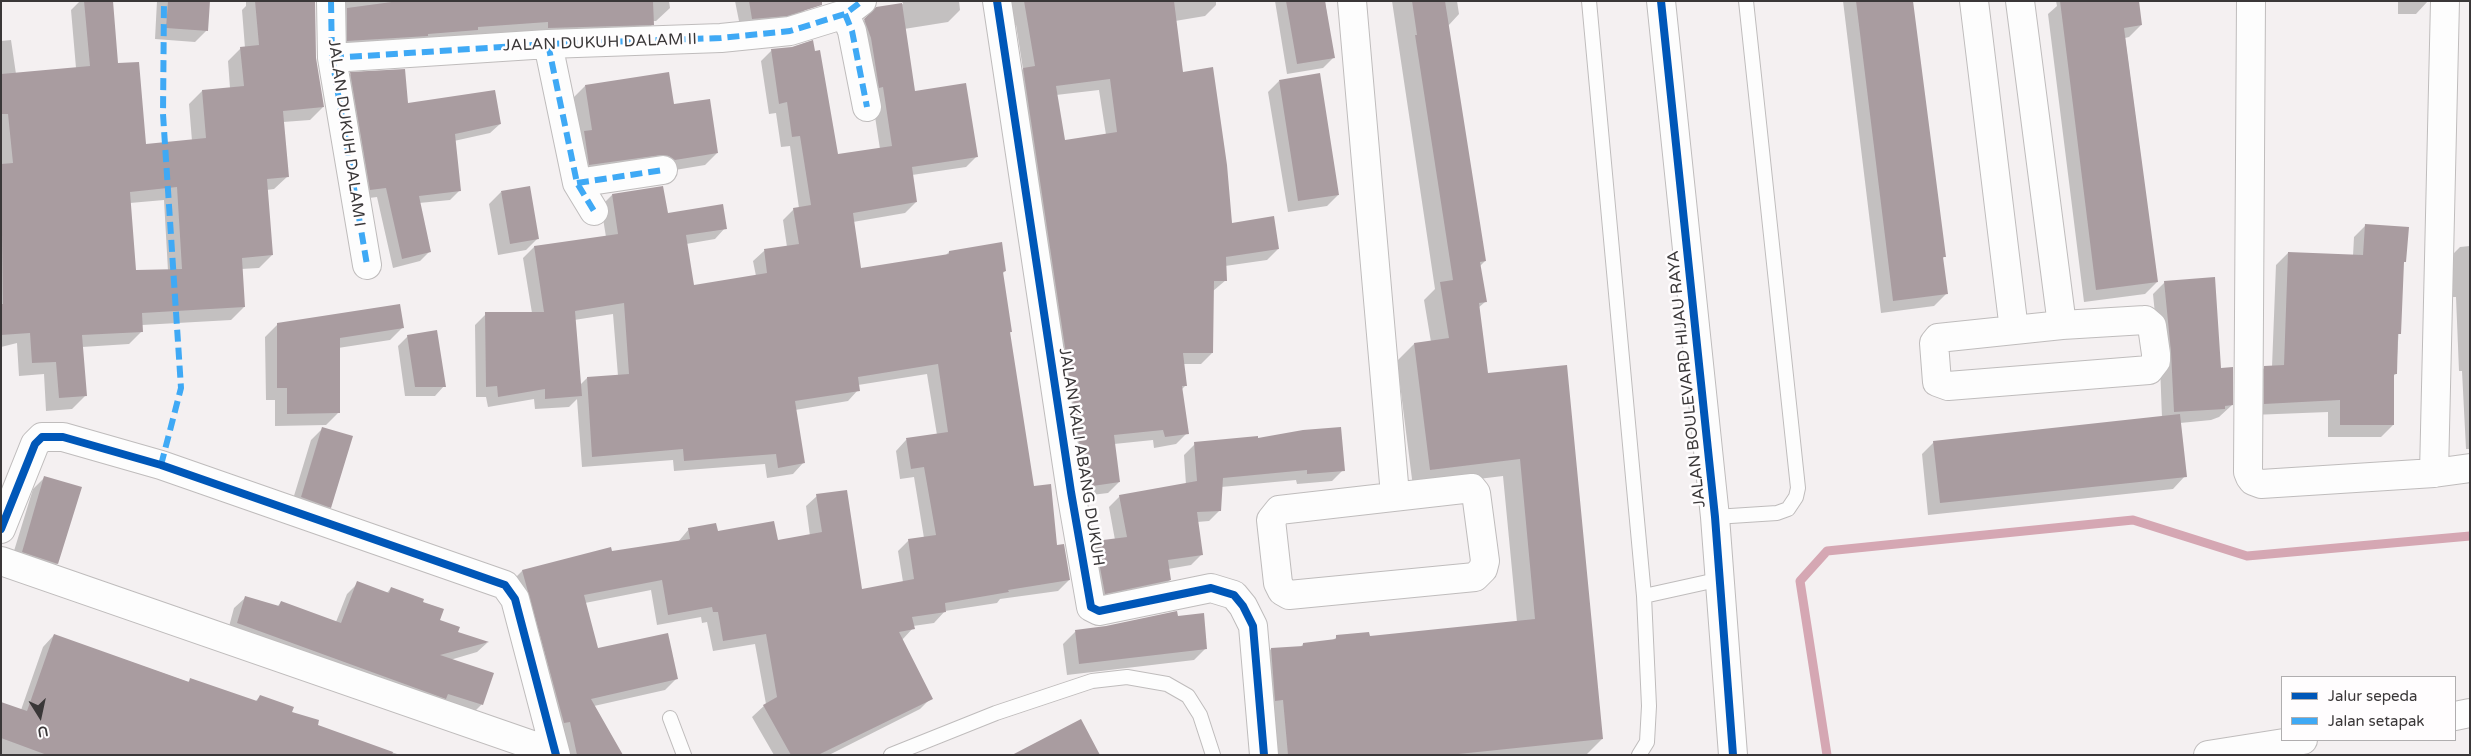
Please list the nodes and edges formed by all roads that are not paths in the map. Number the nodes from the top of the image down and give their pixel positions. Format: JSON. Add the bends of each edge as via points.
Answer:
{"nodes":[{"id":1,"x":331,"y":1,"type":"edge"},
{"id":2,"x":997,"y":1,"type":"edge"},
{"id":3,"x":1352,"y":1,"type":"edge"},
{"id":4,"x":1589,"y":1,"type":"edge"},
{"id":5,"x":1661,"y":1,"type":"edge"},
{"id":6,"x":1746,"y":1,"type":"edge"},
{"id":7,"x":1974,"y":1,"type":"edge"},
{"id":8,"x":2020,"y":1,"type":"edge"},
{"id":9,"x":2251,"y":1,"type":"edge"},
{"id":10,"x":2445,"y":1,"type":"edge"},
{"id":11,"x":854,"y":8,"type":"edge"},
{"id":12,"x":548,"y":44,"type":"junction"},
{"id":13,"x":332,"y":58,"type":"junction"},
{"id":14,"x":867,"y":107,"type":"dead end"},
{"id":15,"x":663,"y":170,"type":"dead end"},
{"id":16,"x":576,"y":182,"type":"junction"},
{"id":17,"x":594,"y":211,"type":"dead end"},
{"id":18,"x":367,"y":265,"type":"dead end"},
{"id":19,"x":2062,"y":326,"type":"junction"},
{"id":20,"x":2014,"y":330,"type":"junction"},
{"id":21,"x":2470,"y":468,"type":"edge"},
{"id":22,"x":2434,"y":473,"type":"junction"},
{"id":23,"x":1395,"y":495,"type":"junction"},
{"id":24,"x":1715,"y":517,"type":"junction"},
{"id":25,"x":1,"y":529,"type":"edge"},
{"id":26,"x":1,"y":561,"type":"edge"},
{"id":27,"x":1721,"y":579,"type":"junction"},
{"id":28,"x":1644,"y":596,"type":"junction"},
{"id":29,"x":2470,"y":713,"type":"edge"},
{"id":30,"x":2456,"y":716,"type":"edge"},
{"id":31,"x":670,"y":718,"type":"dead end"},
{"id":32,"x":2297,"y":741,"type":"edge"},
{"id":33,"x":556,"y":754,"type":"edge"},
{"id":34,"x":684,"y":755,"type":"edge"},
{"id":35,"x":891,"y":755,"type":"edge"},
{"id":36,"x":1213,"y":755,"type":"edge"},
{"id":37,"x":1264,"y":755,"type":"edge"},
{"id":38,"x":1639,"y":755,"type":"edge"},
{"id":39,"x":1733,"y":755,"type":"edge"},
{"id":40,"x":2208,"y":755,"type":"edge"}],
"edges":[{"from":1,"to":13,"type":"street","name":"JALAN DUKUH DALAM I"},
{"from":2,"to":37,"type":"street","name":"JALAN KALI ABANG DUKUH","via":[[1090,604],[1099,611],[1211,588],[1234,595],[1253,626]]},
{"from":3,"to":23,"type":"street"},
{"from":4,"to":28,"type":"lane"},
{"from":5,"to":24,"type":"street","name":"JALAN BOULEVARD HIJAU RAYA"},
{"from":6,"to":24,"type":"lane","via":[[1798,488],[1788,509],[1777,513]]},
{"from":7,"to":20,"type":"street"},
{"from":8,"to":19,"type":"street"},
{"from":9,"to":22,"type":"street","via":[[2248,472],[2261,484]]},
{"from":10,"to":22,"type":"street"},
{"from":11,"to":12,"type":"street","name":"JALAN DUKUH DALAM II","via":[[790,31],[721,38]]},
{"from":11,"to":14,"type":"street","via":[[852,31]]},
{"from":12,"to":13,"type":"street","name":"JALAN DUKUH DALAM II"},
{"from":12,"to":16,"type":"street"},
{"from":13,"to":18,"type":"street","name":"JALAN DUKUH DALAM I"},
{"from":15,"to":16,"type":"street"},
{"from":16,"to":17,"type":"street"},
{"from":19,"to":20,"type":"street"},
{"from":19,"to":20,"type":"street","via":[[2148,321],[2152,326],[2156,361],[2149,370],[1948,386],[1939,384],[1934,343],[1938,338]]},
{"from":21,"to":22,"type":"street"},
{"from":23,"to":23,"type":"street","via":[[1474,489],[1485,561],[1480,575],[1289,595],[1282,591],[1278,582],[1271,520],[1274,514],[1279,510]]},
{"from":24,"to":27,"type":"street","name":"JALAN BOULEVARD HIJAU RAYA"},
{"from":25,"to":33,"type":"street","via":[[35,444],[42,437],[63,437],[161,465],[505,585],[516,599]]},
{"from":26,"to":33,"type":"street"},
{"from":27,"to":28,"type":"lane"},
{"from":27,"to":39,"type":"street","name":"JALAN BOULEVARD HIJAU RAYA"},
{"from":28,"to":38,"type":"lane","via":[[1649,706],[1647,742]]},
{"from":29,"to":30,"type":"street"},
{"from":31,"to":34,"type":"lane"},
{"from":32,"to":40,"type":"street"},
{"from":35,"to":36,"type":"lane","via":[[996,713],[1092,680],[1127,677],[1167,684],[1188,696],[1200,715]]}]}
